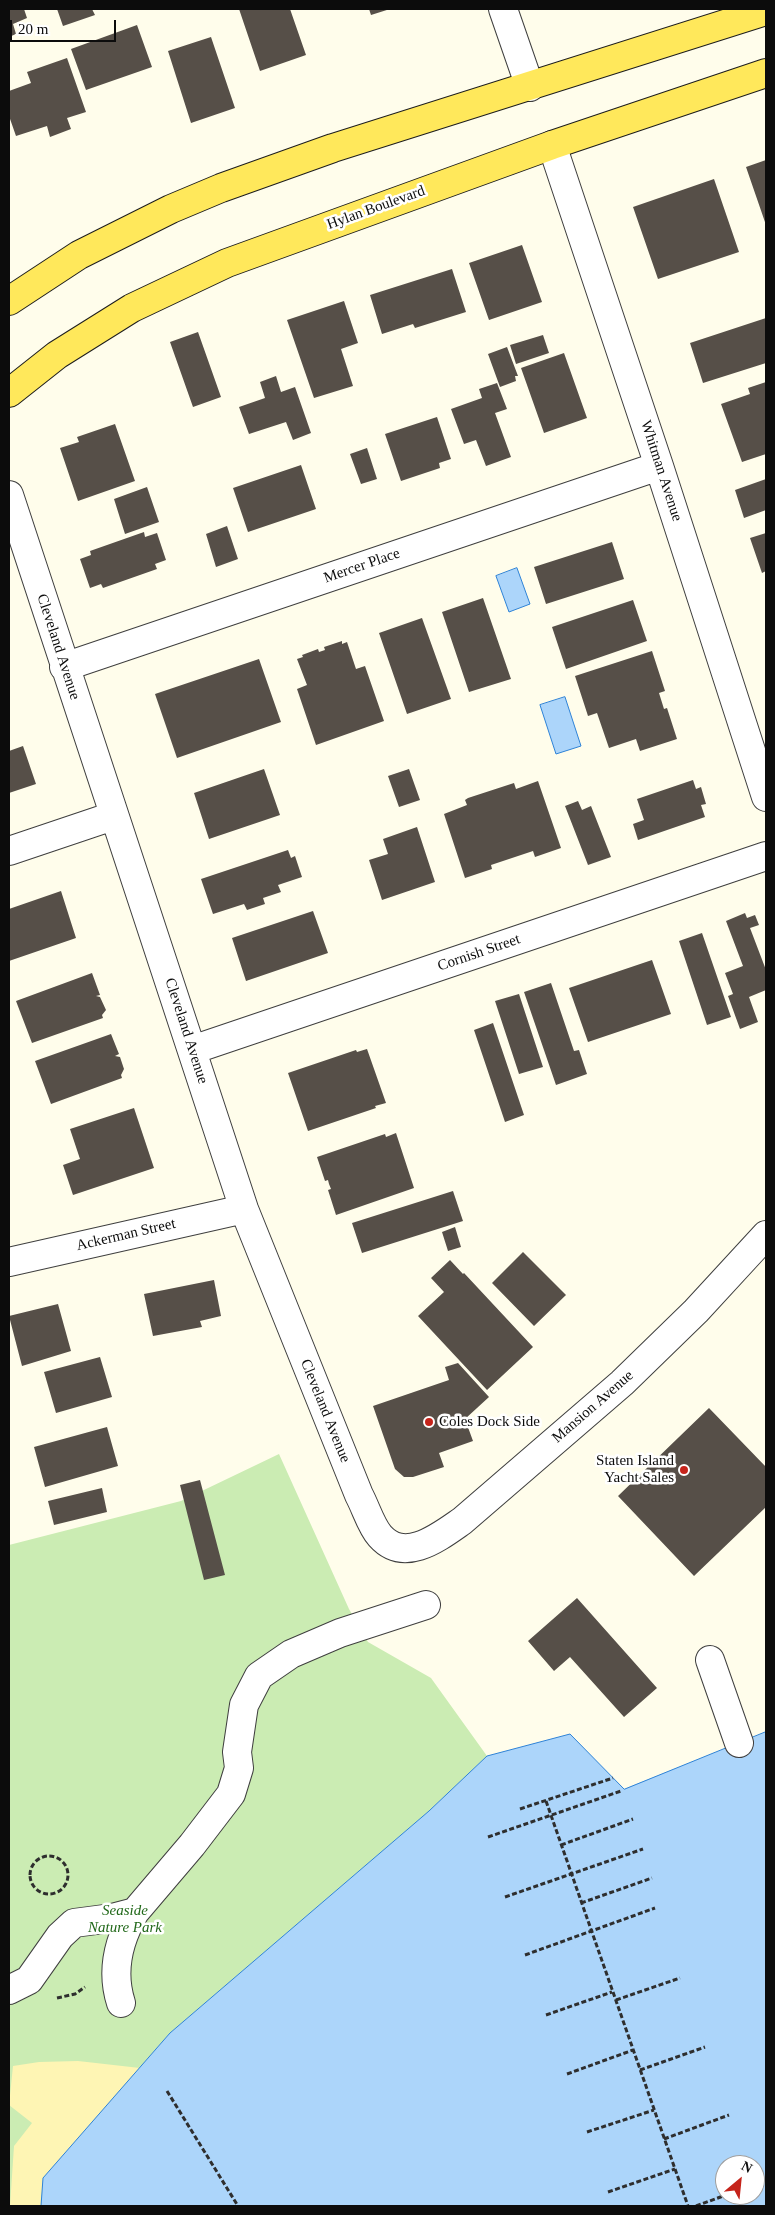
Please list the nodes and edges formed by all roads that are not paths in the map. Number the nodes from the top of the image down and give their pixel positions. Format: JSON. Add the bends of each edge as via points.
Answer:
{"nodes":[{"id":1,"x":503,"y":9,"type":"edge"},
{"id":2,"x":766,"y":11,"type":"edge"},
{"id":3,"x":766,"y":73,"type":"edge"},
{"id":4,"x":530,"y":87,"type":"junction"},
{"id":5,"x":552,"y":146,"type":"junction"},
{"id":6,"x":9,"y":301,"type":"edge"},
{"id":7,"x":9,"y":393,"type":"edge"},
{"id":8,"x":659,"y":466,"type":"junction"},
{"id":9,"x":9,"y":495,"type":"edge"},
{"id":10,"x":64,"y":667,"type":"junction"},
{"id":11,"x":766,"y":798,"type":"edge"},
{"id":12,"x":113,"y":816,"type":"junction"},
{"id":13,"x":9,"y":851,"type":"edge"},
{"id":14,"x":766,"y":856,"type":"edge"},
{"id":15,"x":192,"y":1050,"type":"junction"},
{"id":16,"x":244,"y":1209,"type":"junction"},
{"id":17,"x":766,"y":1235,"type":"edge"},
{"id":18,"x":9,"y":1262,"type":"edge"},
{"id":19,"x":400,"y":1549,"type":"joint"},
{"id":20,"x":426,"y":1606,"type":"dead end"},
{"id":21,"x":710,"y":1660,"type":"dead end"},
{"id":22,"x":739,"y":1743,"type":"dead end"},
{"id":23,"x":135,"y":1912,"type":"junction"},
{"id":24,"x":9,"y":1990,"type":"edge"},
{"id":25,"x":121,"y":2003,"type":"dead end"}],
"edges":[{"from":1,"to":4,"type":"street"},
{"from":2,"to":4,"type":"main road"},
{"from":3,"to":5,"type":"main road","name":"Hylan Boulevard"},
{"from":4,"to":6,"type":"main road","via":[[333,148],[221,188],[79,255]]},
{"from":5,"to":7,"type":"main road","name":"Hylan Boulevard","via":[[211,270],[132,308],[57,355]]},
{"from":5,"to":8,"type":"street","name":"Whitman Avenue"},
{"from":8,"to":10,"type":"street","name":"Mercer Place"},
{"from":8,"to":11,"type":"street","name":"Whitman Avenue"},
{"from":9,"to":10,"type":"street","name":"Cleveland Avenue"},
{"from":10,"to":12,"type":"street","name":"Cleveland Avenue"},
{"from":12,"to":13,"type":"street"},
{"from":12,"to":15,"type":"street","name":"Cleveland Avenue"},
{"from":14,"to":15,"type":"street","name":"Cornish Street"},
{"from":15,"to":16,"type":"street","name":"Cleveland Avenue"},
{"from":16,"to":18,"type":"street","name":"Ackerman Street"},
{"from":16,"to":19,"type":"street","name":"Cleveland Avenue","via":[[359,1495],[379,1535]]},
{"from":17,"to":19,"type":"street","name":"Mansion Avenue","via":[[696,1311],[622,1383],[462,1521],[440,1537],[414,1548]]},
{"from":20,"to":23,"type":"street","via":[[340,1633],[290,1654],[259,1676],[244,1705],[237,1752],[239,1768],[231,1794]]},
{"from":21,"to":22,"type":"street"},
{"from":23,"to":24,"type":"street","via":[[74,1923],[60,1936],[29,1980]]},
{"from":23,"to":25,"type":"street","via":[[127,1926],[118,1957],[116,1987]]}]}
